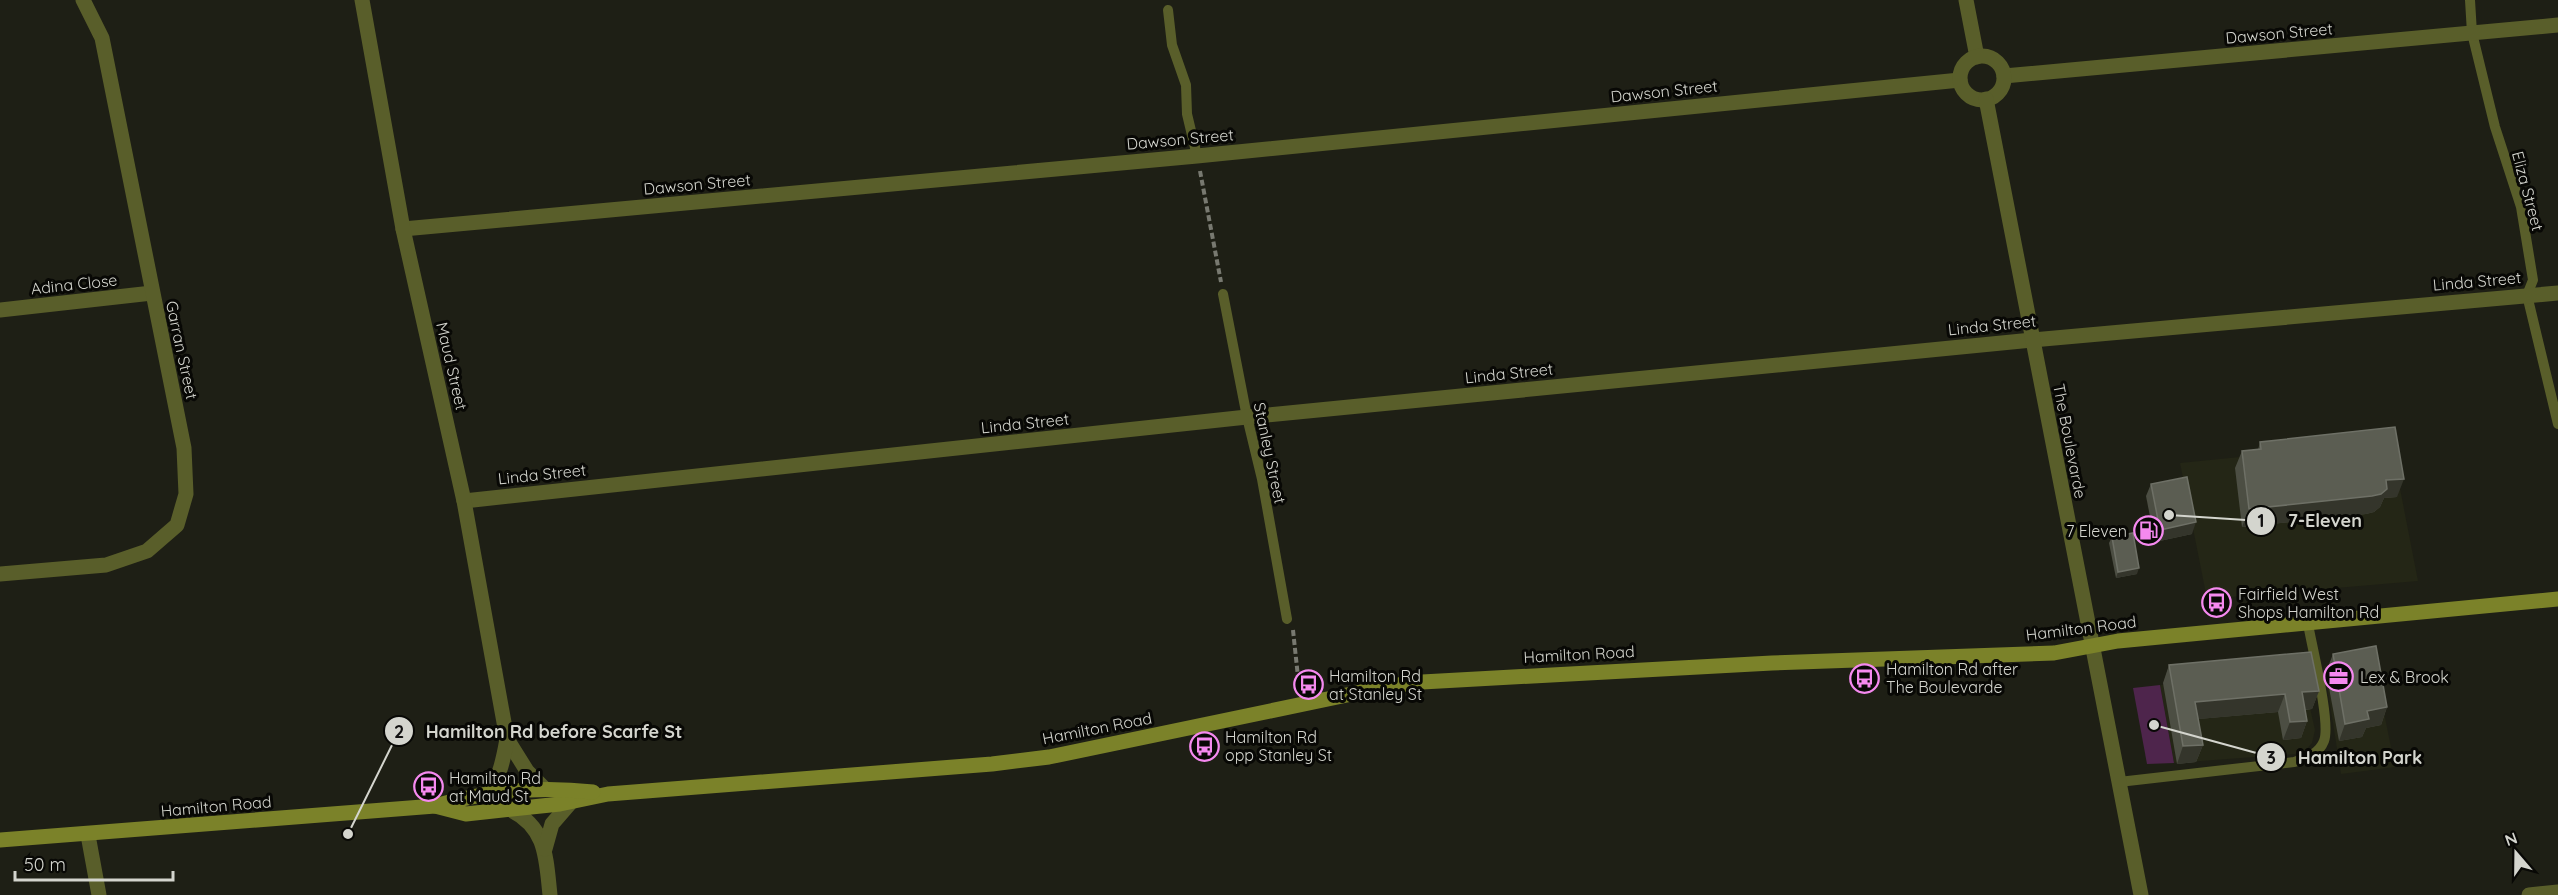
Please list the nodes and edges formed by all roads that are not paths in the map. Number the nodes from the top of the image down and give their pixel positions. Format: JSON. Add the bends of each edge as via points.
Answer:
{"nodes":[{"id":1,"x":83,"y":0,"type":"edge"},
{"id":2,"x":362,"y":0,"type":"edge"},
{"id":3,"x":1966,"y":0,"type":"edge"},
{"id":4,"x":2470,"y":0,"type":"edge"},
{"id":5,"x":1168,"y":9,"type":"dead end"},
{"id":6,"x":2558,"y":25,"type":"edge"},
{"id":7,"x":2472,"y":33,"type":"junction"},
{"id":8,"x":1977,"y":57,"type":"junction"},
{"id":9,"x":2004,"y":76,"type":"junction"},
{"id":10,"x":1960,"y":80,"type":"junction"},
{"id":11,"x":1986,"y":99,"type":"junction"},
{"id":12,"x":1197,"y":156,"type":"junction"},
{"id":13,"x":404,"y":229,"type":"junction"},
{"id":14,"x":152,"y":292,"type":"junction"},
{"id":15,"x":2558,"y":293,"type":"edge"},
{"id":16,"x":1223,"y":294,"type":"road end"},
{"id":17,"x":2527,"y":295,"type":"junction"},
{"id":18,"x":0,"y":310,"type":"edge"},
{"id":19,"x":2032,"y":339,"type":"junction"},
{"id":20,"x":1247,"y":417,"type":"junction"},
{"id":21,"x":2558,"y":424,"type":"edge"},
{"id":22,"x":464,"y":501,"type":"junction"},
{"id":23,"x":0,"y":574,"type":"edge"},
{"id":24,"x":2558,"y":599,"type":"edge"},
{"id":25,"x":1287,"y":619,"type":"road end"},
{"id":26,"x":2308,"y":624,"type":"junction"},
{"id":27,"x":2092,"y":646,"type":"junction"},
{"id":28,"x":507,"y":739,"type":"junction"},
{"id":29,"x":2119,"y":782,"type":"junction"},
{"id":30,"x":545,"y":789,"type":"junction"},
{"id":31,"x":608,"y":794,"type":"junction"},
{"id":32,"x":485,"y":795,"type":"junction"},
{"id":33,"x":571,"y":802,"type":"junction"},
{"id":34,"x":435,"y":806,"type":"junction"},
{"id":35,"x":511,"y":810,"type":"junction"},
{"id":36,"x":88,"y":835,"type":"junction"},
{"id":37,"x":0,"y":840,"type":"edge"},
{"id":38,"x":545,"y":849,"type":"junction"},
{"id":39,"x":2558,"y":892,"type":"edge"},
{"id":40,"x":99,"y":895,"type":"edge"},
{"id":41,"x":550,"y":895,"type":"edge"},
{"id":42,"x":2141,"y":895,"type":"edge"},
{"id":43,"x":2529,"y":895,"type":"edge"}],
"edges":[{"from":1,"to":14,"type":"street","name":"Garran Street","via":[[102,38]]},
{"from":2,"to":13,"type":"street","name":"Maud Street"},
{"from":3,"to":8,"type":"street"},
{"from":4,"to":7,"type":"lane","name":"Eliza Street"},
{"from":5,"to":12,"type":"lane","via":[[1172,45],[1186,85],[1187,114]]},
{"from":6,"to":7,"type":"street","name":"Dawson Street"},
{"from":7,"to":9,"type":"street","name":"Dawson Street"},
{"from":7,"to":17,"type":"lane","name":"Eliza Street","via":[[2494,127],[2520,207],[2533,280]]},
{"from":8,"to":9,"type":"street","via":[[1995,60]]},
{"from":8,"to":10,"type":"street","via":[[1963,68]]},
{"from":9,"to":11,"type":"street","via":[[1998,93]]},
{"from":10,"to":11,"type":"street","via":[[1966,93]]},
{"from":10,"to":12,"type":"street","name":"Dawson Street"},
{"from":11,"to":19,"type":"street","name":"The Boulevarde"},
{"from":12,"to":13,"type":"street","name":"Dawson Street"},
{"from":13,"to":22,"type":"street","name":"Maud Street"},
{"from":14,"to":18,"type":"street","name":"Adina Close"},
{"from":14,"to":23,"type":"street","name":"Garran Street","via":[[184,448],[186,494],[177,525],[147,551],[106,565]]},
{"from":15,"to":17,"type":"street","name":"Linda Street"},
{"from":16,"to":20,"type":"lane","name":"Stanley Street"},
{"from":17,"to":19,"type":"street","name":"Linda Street"},
{"from":17,"to":21,"type":"lane","name":"Eliza Street"},
{"from":19,"to":20,"type":"street","name":"Linda Street"},
{"from":19,"to":27,"type":"street","name":"The Boulevarde"},
{"from":20,"to":22,"type":"street","name":"Linda Street"},
{"from":20,"to":25,"type":"lane","name":"Stanley Street"},
{"from":22,"to":28,"type":"street","name":"Maud Street"},
{"from":24,"to":26,"type":"main road","name":"Hamilton Road"},
{"from":26,"to":27,"type":"main road","name":"Hamilton Road","via":[[2118,640]]},
{"from":26,"to":29,"type":"lane","via":[[2325,721],[2324,741],[2313,755],[2294,762]]},
{"from":27,"to":29,"type":"street","name":"The Boulevarde"},
{"from":27,"to":31,"type":"main road","name":"Hamilton Road","via":[[2054,653],[1422,681],[1049,757]]},
{"from":28,"to":30,"type":"street","name":"Maud Street","via":[[527,771]]},
{"from":28,"to":32,"type":"street","name":"Maud Street","via":[[500,773]]},
{"from":29,"to":42,"type":"street","name":"The Boulevarde"},
{"from":30,"to":31,"type":"main road","name":"Hamilton Road"},
{"from":30,"to":32,"type":"main road","name":"Hamilton Road"},
{"from":31,"to":33,"type":"main road","name":"Hamilton Road"},
{"from":32,"to":34,"type":"main road","name":"Hamilton Road"},
{"from":33,"to":35,"type":"main road","name":"Hamilton Road"},
{"from":33,"to":38,"type":"street","via":[[552,824]]},
{"from":34,"to":35,"type":"main road","name":"Hamilton Road","via":[[466,814]]},
{"from":34,"to":36,"type":"main road","name":"Hamilton Road"},
{"from":35,"to":38,"type":"street","via":[[525,817]]},
{"from":36,"to":37,"type":"main road","name":"Hamilton Road"},
{"from":36,"to":40,"type":"street"},
{"from":38,"to":41,"type":"street"},
{"from":39,"to":43,"type":"street"}]}
